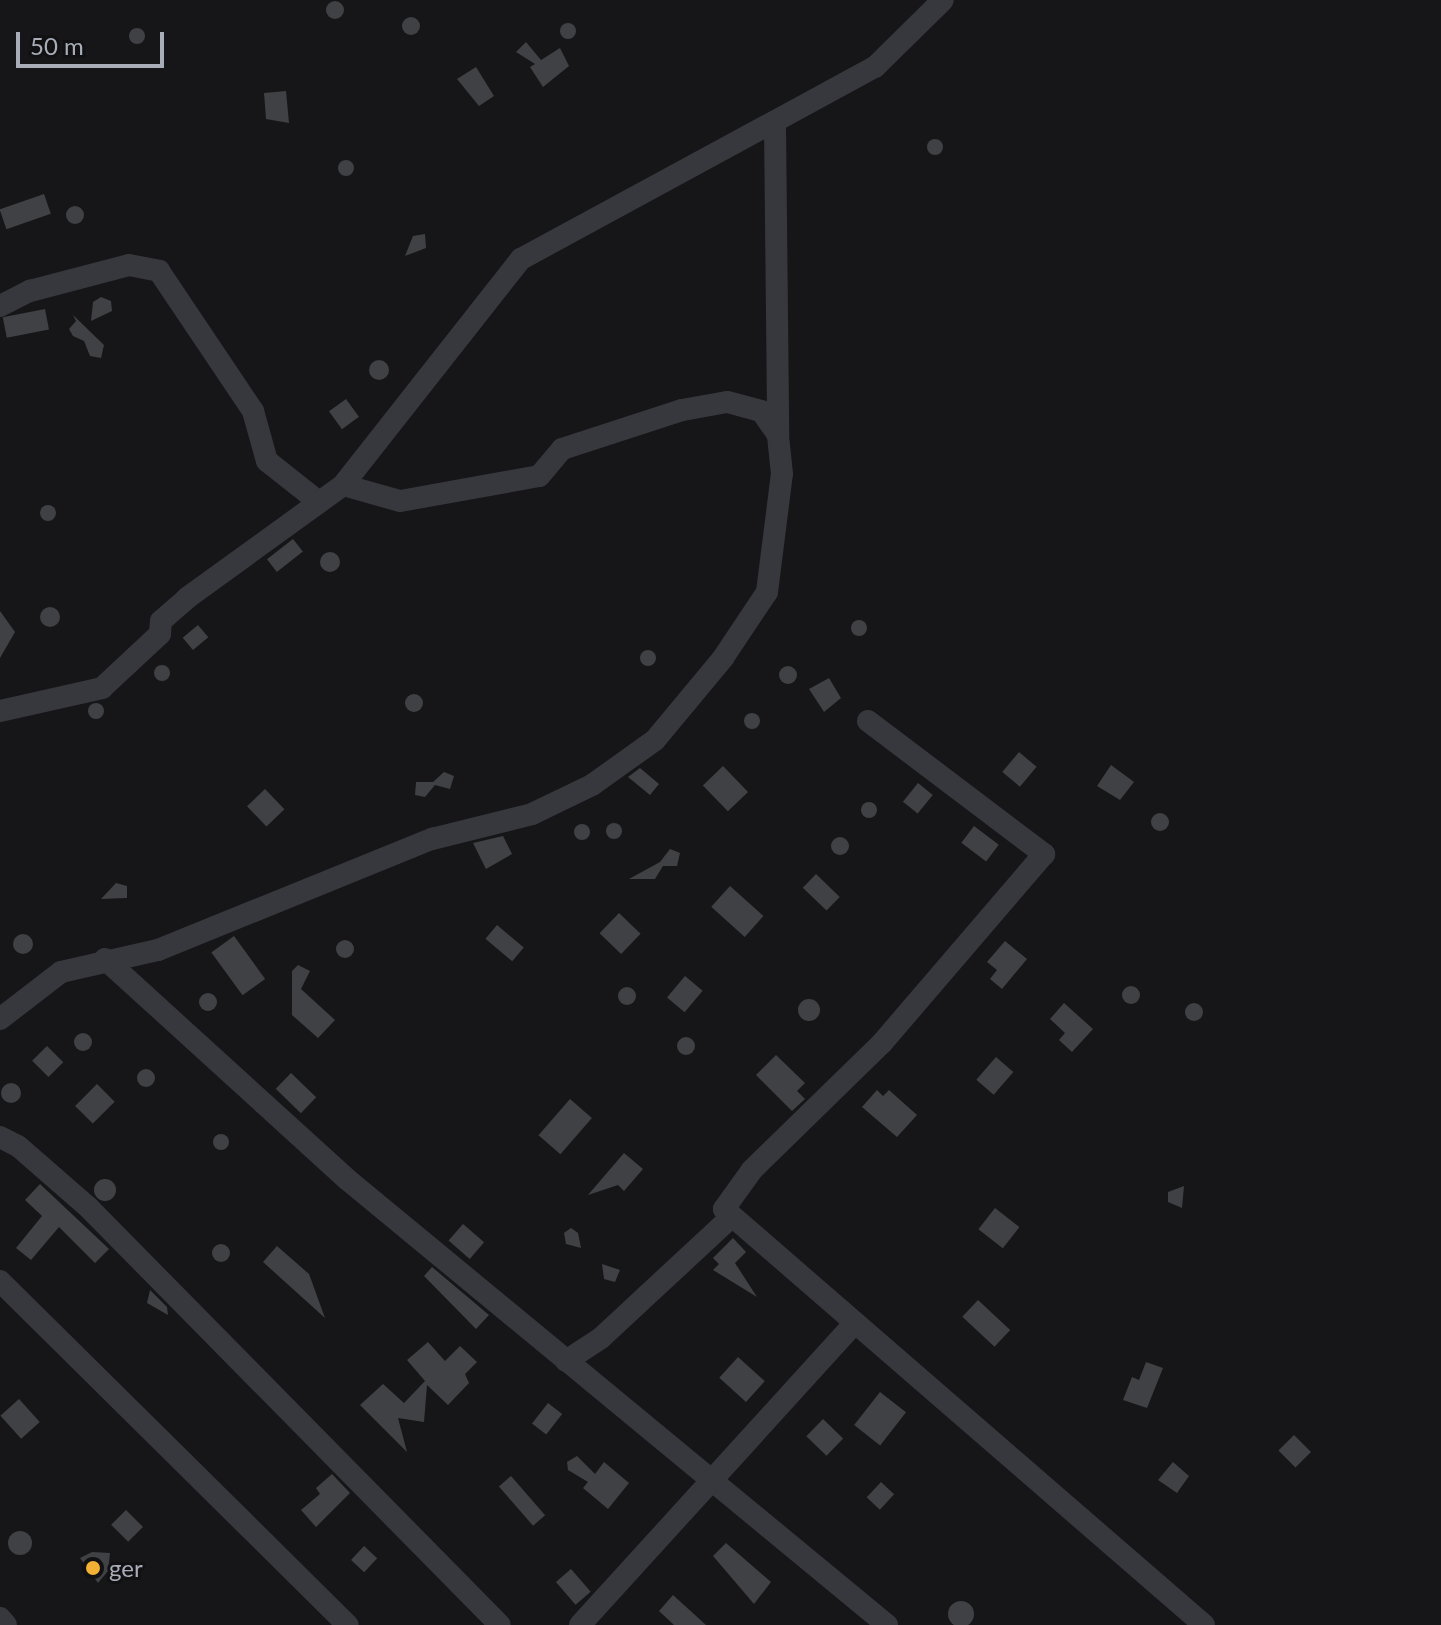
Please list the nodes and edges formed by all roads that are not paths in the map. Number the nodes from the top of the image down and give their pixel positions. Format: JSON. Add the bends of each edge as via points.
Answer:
{"nodes":[{"id":1,"x":943,"y":0,"type":"edge"},
{"id":2,"x":775,"y":125,"type":"junction"},
{"id":3,"x":0,"y":306,"type":"edge"},
{"id":4,"x":778,"y":435,"type":"junction"},
{"id":5,"x":343,"y":485,"type":"junction"},
{"id":6,"x":319,"y":502,"type":"junction"},
{"id":7,"x":0,"y":711,"type":"edge"},
{"id":8,"x":868,"y":721,"type":"dead end"},
{"id":9,"x":105,"y":959,"type":"junction"},
{"id":10,"x":0,"y":1019,"type":"edge"},
{"id":11,"x":0,"y":1137,"type":"edge"},
{"id":12,"x":730,"y":1218,"type":"junction"},
{"id":13,"x":0,"y":1281,"type":"edge"},
{"id":14,"x":853,"y":1325,"type":"junction"},
{"id":15,"x":566,"y":1361,"type":"junction"},
{"id":16,"x":708,"y":1479,"type":"junction"},
{"id":17,"x":0,"y":1618,"type":"edge"},
{"id":18,"x":6,"y":1625,"type":"edge"},
{"id":19,"x":348,"y":1625,"type":"edge"},
{"id":20,"x":500,"y":1625,"type":"edge"},
{"id":21,"x":580,"y":1625,"type":"edge"},
{"id":22,"x":887,"y":1625,"type":"edge"},
{"id":23,"x":1204,"y":1625,"type":"edge"}],
"edges":[{"from":1,"to":2,"type":"street","via":[[875,67]]},
{"from":2,"to":4,"type":"street"},
{"from":2,"to":5,"type":"street","via":[[521,259]]},
{"from":3,"to":6,"type":"street","via":[[30,291],[129,265],[159,271],[253,411],[267,461]]},
{"from":4,"to":5,"type":"street","via":[[761,411],[727,402],[682,410],[562,449],[539,476],[400,501]]},
{"from":4,"to":9,"type":"street","via":[[782,474],[767,592],[723,658],[655,740],[592,785],[532,814],[432,839],[158,950]]},
{"from":5,"to":6,"type":"street"},
{"from":6,"to":7,"type":"street","via":[[187,598],[161,621],[160,634],[102,688]]},
{"from":8,"to":12,"type":"street","via":[[1044,854],[882,1043],[735,1190],[724,1209]]},
{"from":9,"to":10,"type":"street","via":[[61,972]]},
{"from":9,"to":15,"type":"street","via":[[348,1180]]},
{"from":11,"to":20,"type":"street","via":[[18,1146],[89,1208]]},
{"from":12,"to":14,"type":"street"},
{"from":12,"to":15,"type":"street","via":[[601,1338]]},
{"from":13,"to":19,"type":"street"},
{"from":14,"to":16,"type":"street"},
{"from":14,"to":23,"type":"street"},
{"from":15,"to":16,"type":"street"},
{"from":16,"to":21,"type":"street"},
{"from":16,"to":22,"type":"street"},
{"from":17,"to":18,"type":"street"}]}
